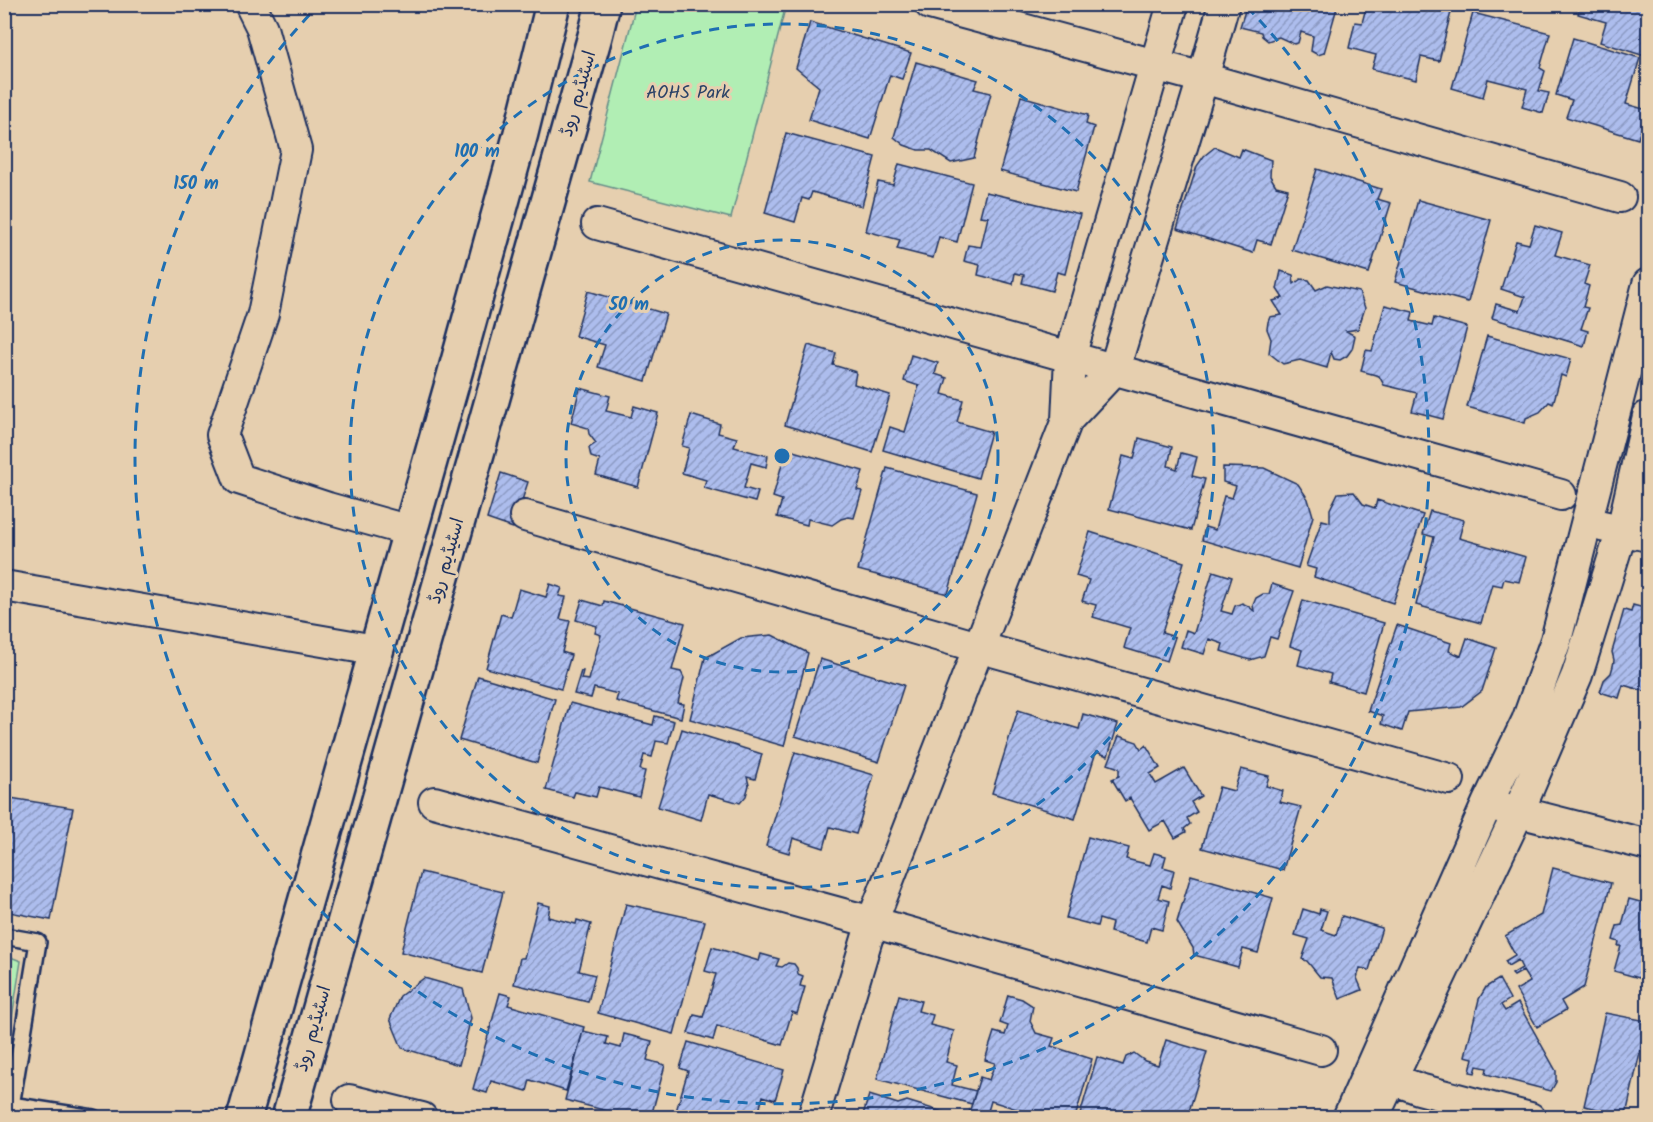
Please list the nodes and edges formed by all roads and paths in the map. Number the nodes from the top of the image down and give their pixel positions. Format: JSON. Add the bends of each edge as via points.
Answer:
{"nodes":[{"id":1,"x":250,"y":4,"type":"edge"},
{"id":2,"x":553,"y":4,"type":"edge"},
{"id":3,"x":603,"y":4,"type":"edge"},
{"id":4,"x":930,"y":4,"type":"edge"},
{"id":5,"x":1173,"y":4,"type":"edge"},
{"id":6,"x":1224,"y":4,"type":"edge"},
{"id":7,"x":1155,"y":65,"type":"junction"},
{"id":8,"x":1203,"y":78,"type":"junction"},
{"id":9,"x":1620,"y":197,"type":"dead end"},
{"id":10,"x":597,"y":224,"type":"dead end"},
{"id":11,"x":1648,"y":284,"type":"edge"},
{"id":12,"x":1070,"y":357,"type":"junction"},
{"id":13,"x":1114,"y":370,"type":"junction"},
{"id":14,"x":1648,"y":416,"type":"edge"},
{"id":15,"x":1067,"y":420,"type":"junction"},
{"id":16,"x":1561,"y":495,"type":"dead end"},
{"id":17,"x":525,"y":516,"type":"dead end"},
{"id":18,"x":1587,"y":523,"type":"junction"},
{"id":19,"x":410,"y":531,"type":"junction"},
{"id":20,"x":1636,"y":533,"type":"edge"},
{"id":21,"x":4,"y":586,"type":"edge"},
{"id":22,"x":978,"y":647,"type":"junction"},
{"id":23,"x":375,"y":650,"type":"junction"},
{"id":24,"x":1449,"y":779,"type":"dead end"},
{"id":25,"x":434,"y":802,"type":"dead end"},
{"id":26,"x":1487,"y":804,"type":"junction"},
{"id":27,"x":1518,"y":813,"type":"junction"},
{"id":28,"x":1648,"y":844,"type":"edge"},
{"id":29,"x":872,"y":922,"type":"junction"},
{"id":30,"x":4,"y":936,"type":"edge"},
{"id":31,"x":1321,"y":1050,"type":"dead end"},
{"id":32,"x":1381,"y":1074,"type":"junction"},
{"id":33,"x":349,"y":1100,"type":"dead end"},
{"id":34,"x":10,"y":1111,"type":"edge"},
{"id":35,"x":93,"y":1118,"type":"edge"},
{"id":36,"x":244,"y":1118,"type":"edge"},
{"id":37,"x":289,"y":1118,"type":"edge"},
{"id":38,"x":422,"y":1118,"type":"edge"},
{"id":39,"x":813,"y":1118,"type":"edge"},
{"id":40,"x":1348,"y":1118,"type":"edge"},
{"id":41,"x":1373,"y":1118,"type":"edge"},
{"id":42,"x":1530,"y":1118,"type":"edge"}],
"edges":[{"from":1,"to":19,"type":"street","via":[[262,28],[296,150],[263,314],[222,435],[240,479]]},
{"from":2,"to":19,"type":"main road"},
{"from":3,"to":37,"type":"main road","name":"اسٹیڈیم روڈ"},
{"from":4,"to":7,"type":"street"},
{"from":5,"to":7,"type":"street"},
{"from":6,"to":8,"type":"street"},
{"from":7,"to":8,"type":"street"},
{"from":7,"to":12,"type":"street"},
{"from":8,"to":9,"type":"street"},
{"from":8,"to":13,"type":"street"},
{"from":10,"to":12,"type":"street"},
{"from":11,"to":18,"type":"street"},
{"from":12,"to":13,"type":"street"},
{"from":12,"to":15,"type":"street"},
{"from":13,"to":15,"type":"street"},
{"from":13,"to":16,"type":"street"},
{"from":14,"to":20,"type":"street"},
{"from":15,"to":22,"type":"street"},
{"from":17,"to":22,"type":"street"},
{"from":18,"to":20,"type":"street"},
{"from":18,"to":26,"type":"street","via":[[1552,650],[1527,721]]},
{"from":19,"to":23,"type":"main road"},
{"from":20,"to":27,"type":"street"},
{"from":21,"to":23,"type":"street"},
{"from":22,"to":24,"type":"street"},
{"from":22,"to":29,"type":"street"},
{"from":23,"to":36,"type":"main road"},
{"from":25,"to":29,"type":"street"},
{"from":26,"to":27,"type":"street"},
{"from":26,"to":32,"type":"street"},
{"from":27,"to":28,"type":"street"},
{"from":27,"to":32,"type":"street"},
{"from":29,"to":31,"type":"street"},
{"from":29,"to":39,"type":"street"},
{"from":30,"to":34,"type":"lane","via":[[38,942]]},
{"from":32,"to":40,"type":"street"},
{"from":32,"to":41,"type":"street"},
{"from":32,"to":42,"type":"street","via":[[1419,1089]]},
{"from":33,"to":38,"type":"street"},
{"from":34,"to":35,"type":"lane"}]}
